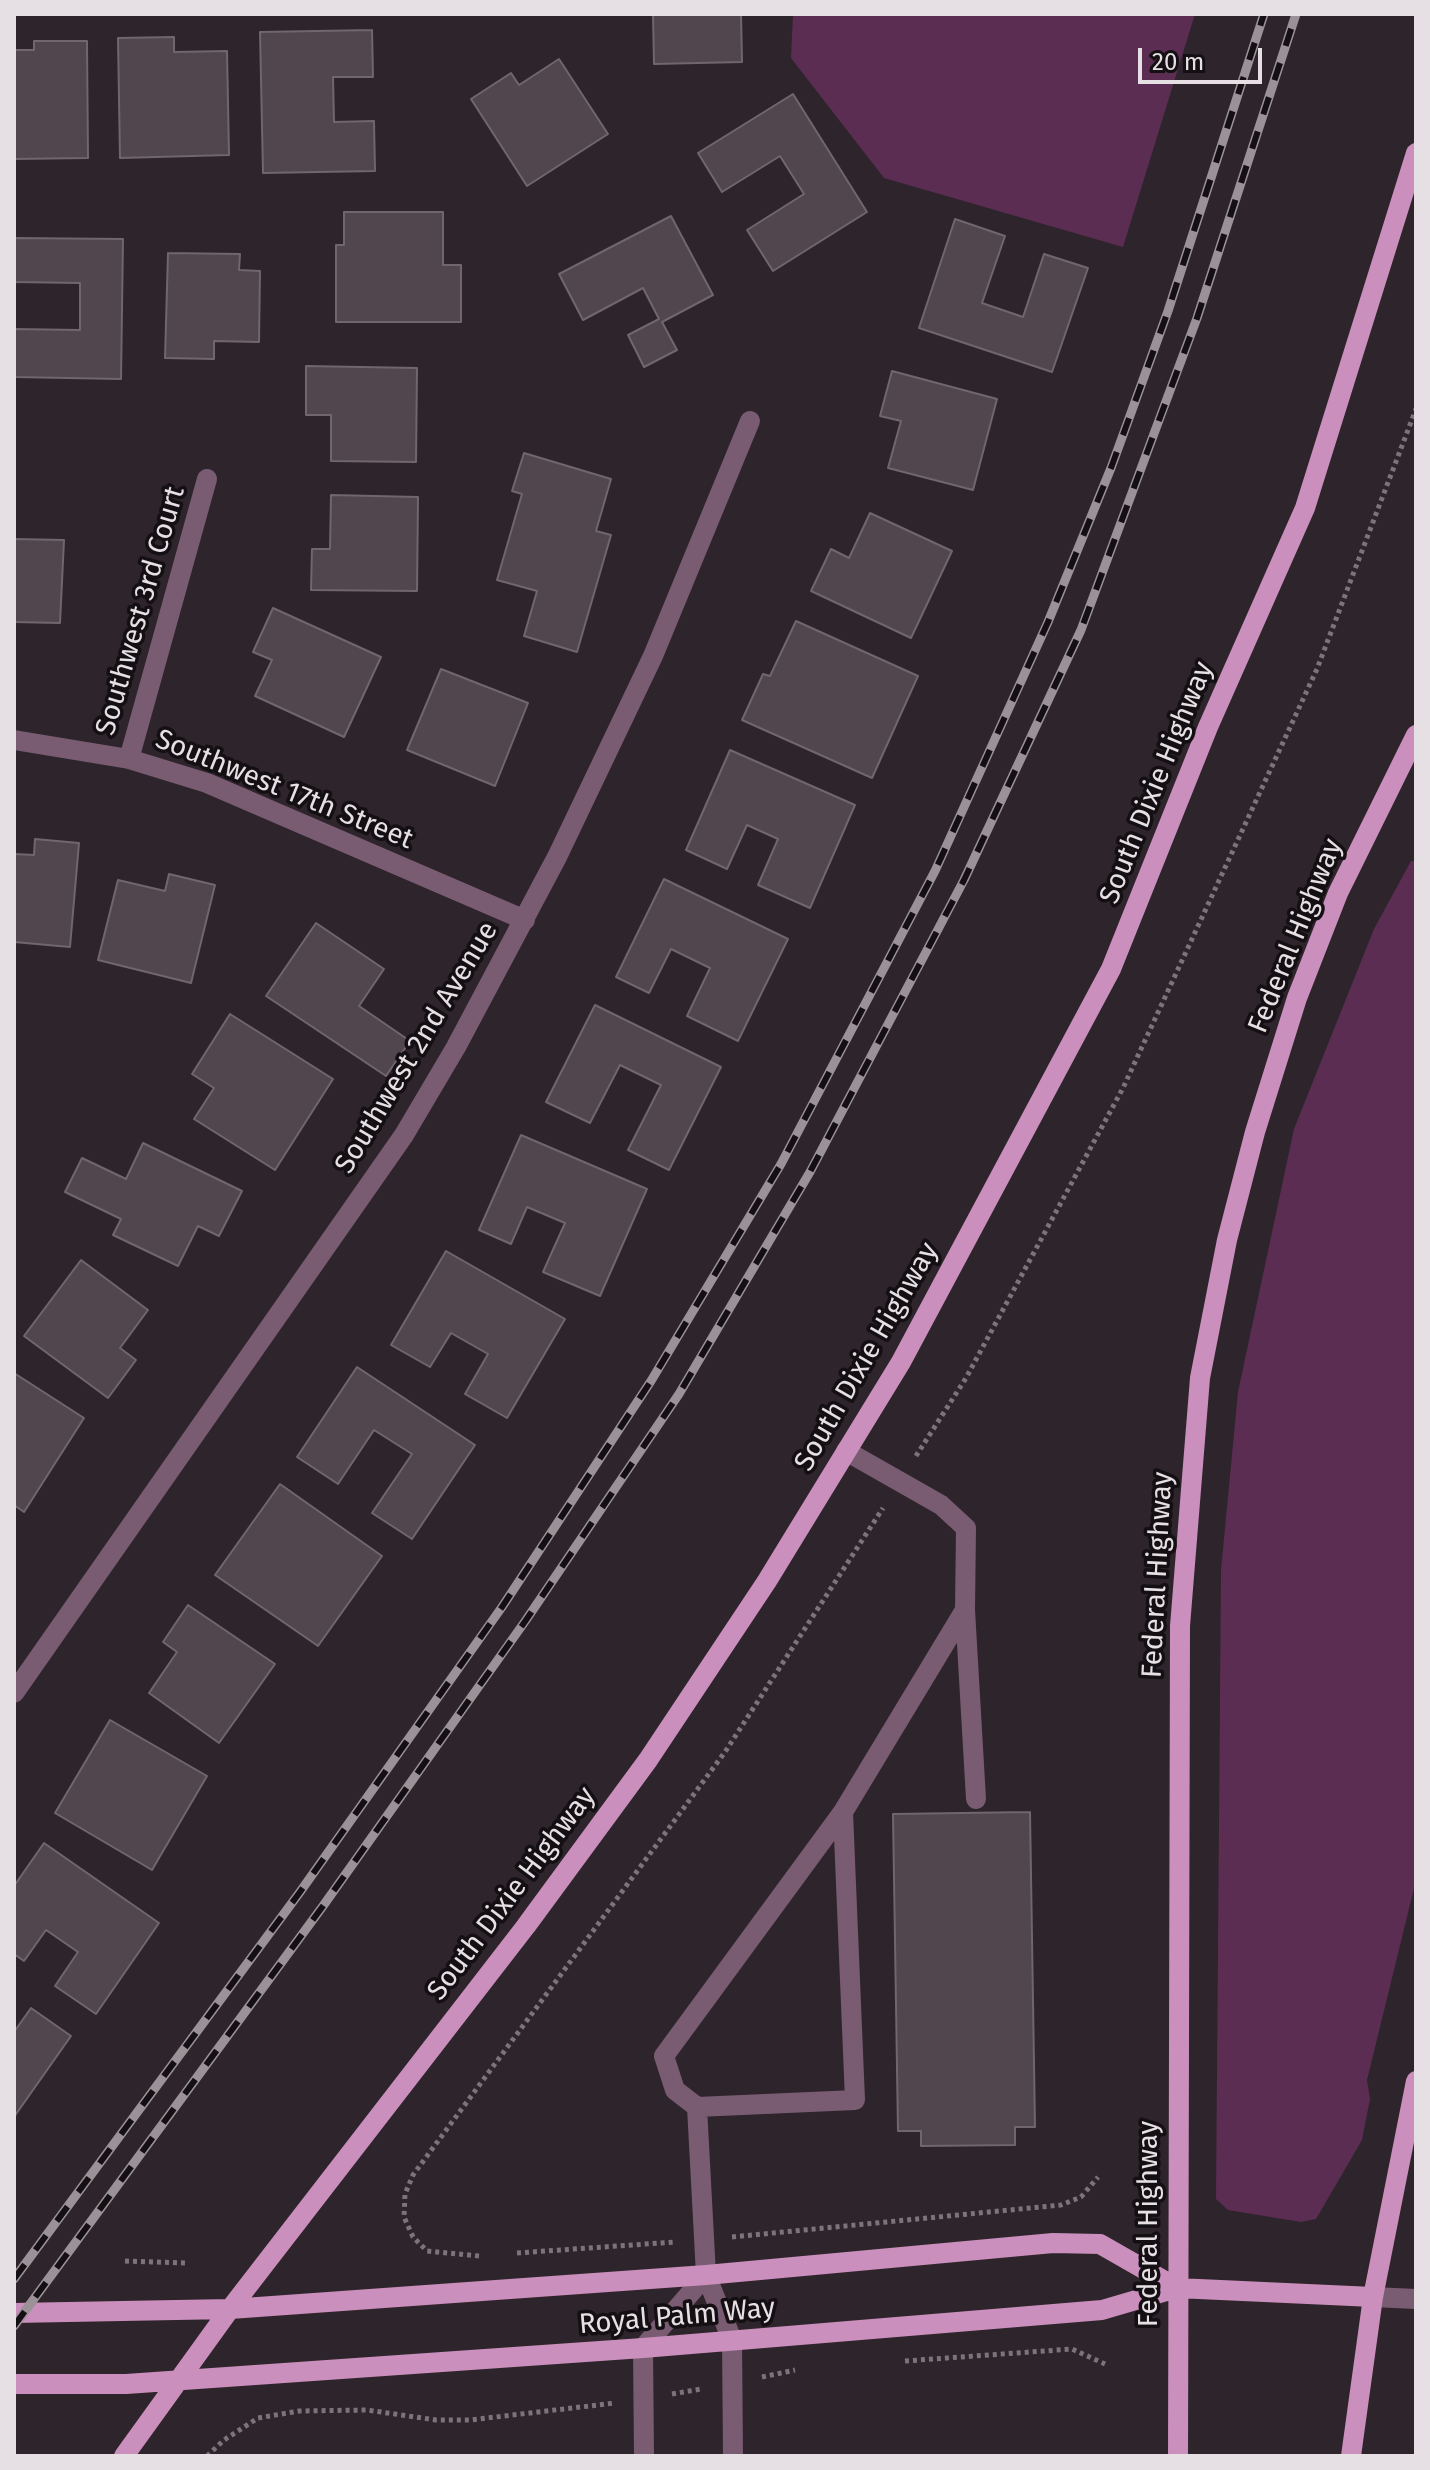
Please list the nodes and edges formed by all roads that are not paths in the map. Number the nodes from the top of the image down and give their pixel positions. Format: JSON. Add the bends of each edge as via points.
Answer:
{"nodes":[{"id":1,"x":1416,"y":153,"type":"edge"},
{"id":2,"x":750,"y":421,"type":"dead end"},
{"id":3,"x":207,"y":479,"type":"dead end"},
{"id":4,"x":1416,"y":735,"type":"edge"},
{"id":5,"x":14,"y":740,"type":"edge"},
{"id":6,"x":129,"y":759,"type":"junction"},
{"id":7,"x":525,"y":920,"type":"junction"},
{"id":8,"x":846,"y":1451,"type":"junction"},
{"id":9,"x":965,"y":1610,"type":"junction"},
{"id":10,"x":14,"y":1693,"type":"edge"},
{"id":11,"x":976,"y":1799,"type":"dead end"},
{"id":12,"x":843,"y":1812,"type":"junction"},
{"id":13,"x":1416,"y":2081,"type":"edge"},
{"id":14,"x":697,"y":2107,"type":"junction"},
{"id":15,"x":706,"y":2275,"type":"junction"},
{"id":16,"x":1177,"y":2288,"type":"junction"},
{"id":17,"x":1373,"y":2297,"type":"junction"},
{"id":18,"x":1416,"y":2299,"type":"edge"},
{"id":19,"x":230,"y":2309,"type":"junction"},
{"id":20,"x":14,"y":2313,"type":"edge"},
{"id":21,"x":732,"y":2340,"type":"junction"},
{"id":22,"x":643,"y":2348,"type":"junction"},
{"id":23,"x":179,"y":2381,"type":"junction"},
{"id":24,"x":14,"y":2384,"type":"edge"},
{"id":25,"x":124,"y":2456,"type":"edge"},
{"id":26,"x":644,"y":2456,"type":"edge"},
{"id":27,"x":733,"y":2456,"type":"edge"},
{"id":28,"x":1178,"y":2456,"type":"edge"},
{"id":29,"x":1351,"y":2456,"type":"edge"}],
"edges":[{"from":1,"to":8,"type":"main road","name":"South Dixie Highway","via":[[1305,508],[1208,727],[1111,969],[901,1362]]},
{"from":2,"to":7,"type":"street","name":"Southwest 2nd Avenue","via":[[653,656]]},
{"from":3,"to":6,"type":"street","name":"Southwest 3rd Court"},
{"from":4,"to":16,"type":"main road","name":"Federal Highway","via":[[1338,893],[1297,998],[1230,1227],[1200,1378],[1180,1626]]},
{"from":5,"to":6,"type":"street","name":"Southwest 17th Street"},
{"from":6,"to":7,"type":"street","name":"Southwest 17th Street","via":[[291,817]]},
{"from":7,"to":10,"type":"street","name":"Southwest 2nd Avenue","via":[[404,1135]]},
{"from":8,"to":9,"type":"street","via":[[941,1505],[966,1528]]},
{"from":8,"to":19,"type":"main road","name":"South Dixie Highway","via":[[648,1760]]},
{"from":9,"to":11,"type":"street"},
{"from":9,"to":12,"type":"street"},
{"from":12,"to":14,"type":"street","via":[[664,2056],[675,2090]]},
{"from":12,"to":14,"type":"street","via":[[855,2100]]},
{"from":13,"to":17,"type":"main road"},
{"from":14,"to":15,"type":"street"},
{"from":15,"to":16,"type":"main road","name":"Royal Palm Way","via":[[1053,2243],[1100,2244]]},
{"from":15,"to":19,"type":"main road","name":"Royal Palm Way"},
{"from":15,"to":21,"type":"street"},
{"from":15,"to":22,"type":"street"},
{"from":16,"to":17,"type":"main road","name":"Royal Palm Way"},
{"from":16,"to":21,"type":"main road","name":"Royal Palm Way","via":[[1102,2310]]},
{"from":16,"to":28,"type":"main road","name":"Federal Highway"},
{"from":17,"to":18,"type":"street","name":"Royal Palm Way"},
{"from":17,"to":29,"type":"main road"},
{"from":19,"to":20,"type":"main road","name":"Royal Palm Way"},
{"from":19,"to":23,"type":"main road","name":"South Dixie Highway"},
{"from":21,"to":22,"type":"main road","name":"Royal Palm Way"},
{"from":21,"to":27,"type":"street"},
{"from":22,"to":23,"type":"main road","name":"Royal Palm Way"},
{"from":22,"to":26,"type":"street"},
{"from":23,"to":24,"type":"main road","name":"Royal Palm Way"},
{"from":23,"to":25,"type":"main road","name":"South Dixie Highway"}]}
